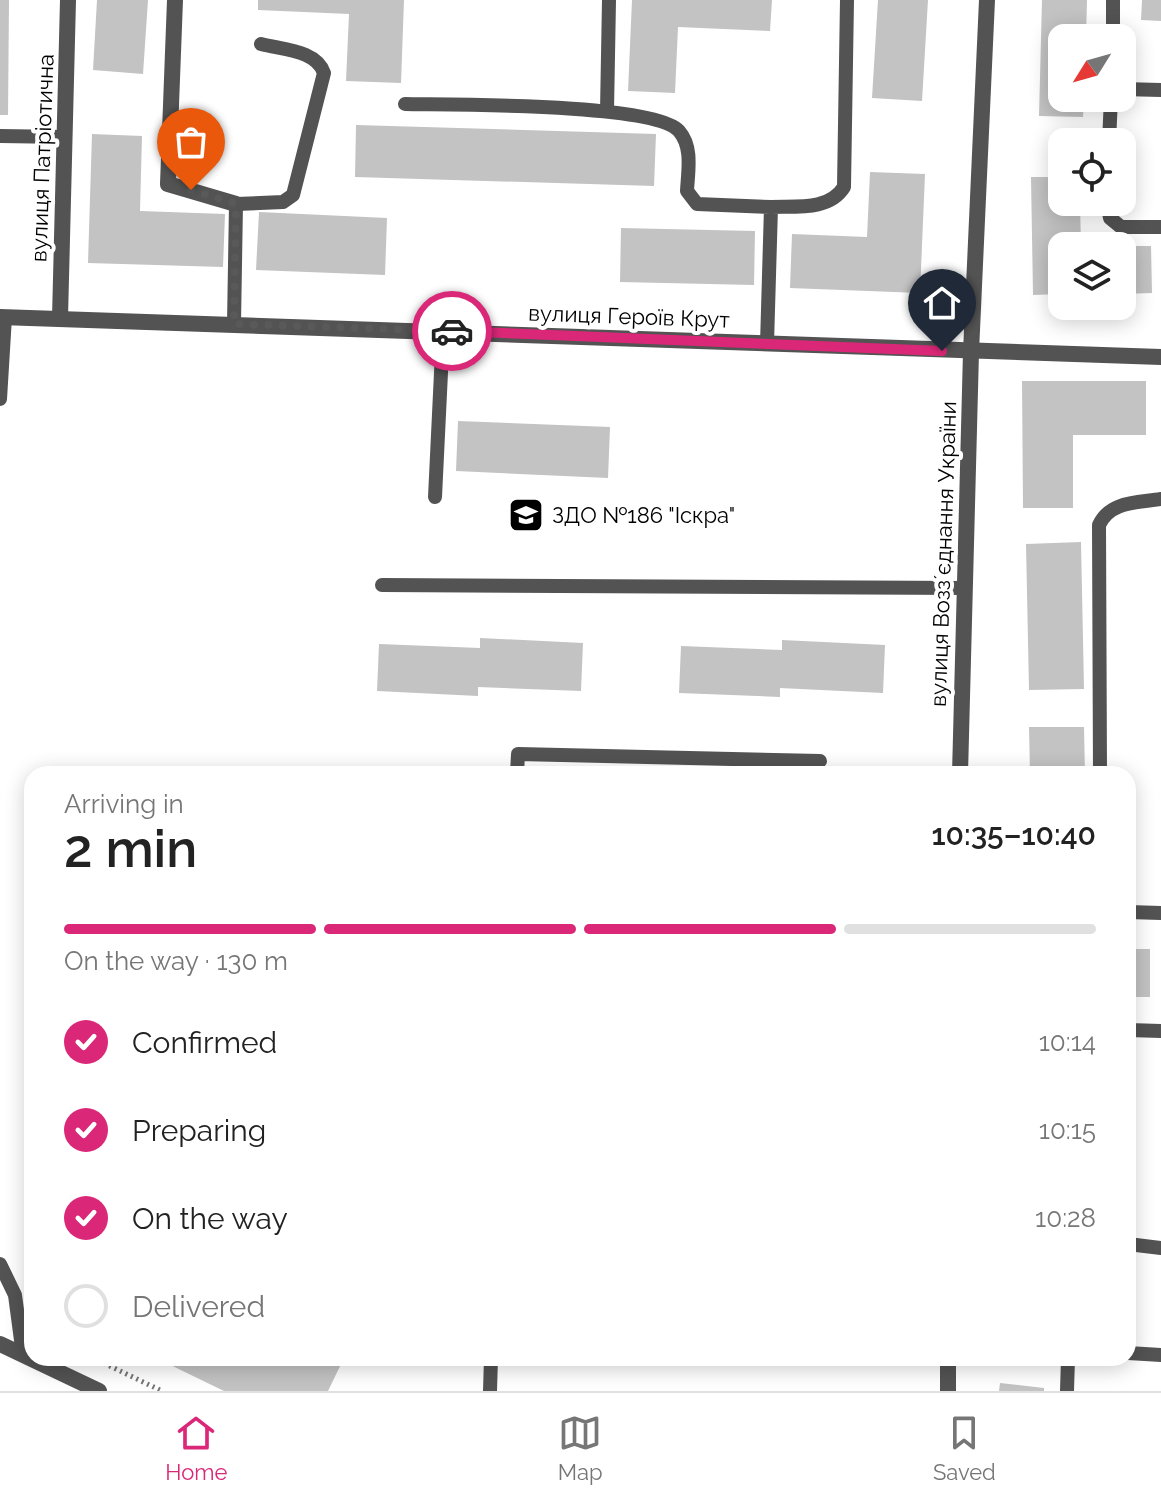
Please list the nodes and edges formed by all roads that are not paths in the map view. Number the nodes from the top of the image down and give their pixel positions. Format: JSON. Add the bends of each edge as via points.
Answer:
{"nodes":[{"id":1,"x":68,"y":0,"type":"edge"},
{"id":2,"x":175,"y":0,"type":"edge"},
{"id":3,"x":609,"y":0,"type":"edge"},
{"id":4,"x":847,"y":0,"type":"edge"},
{"id":5,"x":987,"y":0,"type":"edge"},
{"id":6,"x":1113,"y":0,"type":"edge"},
{"id":7,"x":1113,"y":24,"type":"edge"},
{"id":8,"x":261,"y":44,"type":"dead end"},
{"id":9,"x":1136,"y":89,"type":"edge"},
{"id":10,"x":1161,"y":90,"type":"edge"},
{"id":11,"x":405,"y":104,"type":"dead end"},
{"id":12,"x":607,"y":111,"type":"junction"},
{"id":13,"x":0,"y":136,"type":"edge"},
{"id":14,"x":65,"y":137,"type":"junction"},
{"id":15,"x":236,"y":204,"type":"junction"},
{"id":16,"x":771,"y":207,"type":"junction"},
{"id":17,"x":1110,"y":216,"type":"edge"},
{"id":18,"x":1161,"y":227,"type":"edge"},
{"id":19,"x":2,"y":317,"type":"edge"},
{"id":20,"x":60,"y":318,"type":"junction"},
{"id":21,"x":234,"y":324,"type":"junction"},
{"id":22,"x":443,"y":331,"type":"junction"},
{"id":23,"x":767,"y":344,"type":"junction"},
{"id":24,"x":971,"y":352,"type":"junction"},
{"id":25,"x":1161,"y":357,"type":"edge"},
{"id":26,"x":0,"y":399,"type":"edge"},
{"id":27,"x":435,"y":497,"type":"dead end"},
{"id":28,"x":1161,"y":499,"type":"edge"},
{"id":29,"x":382,"y":585,"type":"dead end"},
{"id":30,"x":964,"y":588,"type":"junction"},
{"id":31,"x":820,"y":761,"type":"dead end"},
{"id":32,"x":517,"y":766,"type":"edge"},
{"id":33,"x":960,"y":766,"type":"edge"},
{"id":34,"x":1100,"y":766,"type":"edge"},
{"id":35,"x":1136,"y":912,"type":"edge"},
{"id":36,"x":1161,"y":913,"type":"edge"},
{"id":37,"x":1136,"y":1030,"type":"edge"},
{"id":38,"x":1161,"y":1031,"type":"edge"},
{"id":39,"x":1136,"y":1245,"type":"edge"},
{"id":40,"x":1161,"y":1248,"type":"edge"},
{"id":41,"x":0,"y":1264,"type":"edge"},
{"id":42,"x":0,"y":1344,"type":"edge"},
{"id":43,"x":1136,"y":1353,"type":"edge"},
{"id":44,"x":23,"y":1355,"type":"joint"},
{"id":45,"x":1161,"y":1355,"type":"edge"},
{"id":46,"x":46,"y":1366,"type":"edge"},
{"id":47,"x":491,"y":1366,"type":"edge"},
{"id":48,"x":948,"y":1366,"type":"edge"},
{"id":49,"x":1068,"y":1366,"type":"edge"},
{"id":50,"x":99,"y":1391,"type":"edge"},
{"id":51,"x":490,"y":1391,"type":"edge"},
{"id":52,"x":948,"y":1391,"type":"edge"},
{"id":53,"x":1067,"y":1391,"type":"edge"}],
"edges":[{"from":1,"to":14,"type":"street","name":"вулиця Патріотична"},
{"from":2,"to":15,"type":"street","via":[[168,184]]},
{"from":3,"to":12,"type":"lane"},
{"from":4,"to":16,"type":"lane","via":[[844,187],[824,204]]},
{"from":5,"to":24,"type":"street","name":"вулиця Воззʼєднання України"},
{"from":6,"to":7,"type":"lane"},
{"from":8,"to":15,"type":"lane","via":[[312,57],[324,73],[293,195],[283,202]]},
{"from":9,"to":10,"type":"lane"},
{"from":11,"to":12,"type":"lane"},
{"from":12,"to":16,"type":"lane","via":[[679,130],[689,153],[687,191],[697,204]]},
{"from":13,"to":14,"type":"lane"},
{"from":14,"to":20,"type":"street","name":"вулиця Патріотична"},
{"from":15,"to":21,"type":"lane"},
{"from":16,"to":23,"type":"lane"},
{"from":17,"to":18,"type":"lane","via":[[1121,227]]},
{"from":19,"to":20,"type":"street","name":"вулиця Героїв Крут"},
{"from":19,"to":26,"type":"lane"},
{"from":20,"to":21,"type":"street","name":"вулиця Героїв Крут"},
{"from":21,"to":22,"type":"street","name":"вулиця Героїв Крут"},
{"from":22,"to":23,"type":"street","name":"вулиця Героїв Крут"},
{"from":22,"to":27,"type":"lane"},
{"from":23,"to":24,"type":"street","name":"вулиця Героїв Крут"},
{"from":24,"to":25,"type":"street","name":"вулиця Героїв Крут"},
{"from":24,"to":30,"type":"street","name":"вулиця Воззʼєднання України"},
{"from":28,"to":34,"type":"lane","via":[[1113,508],[1099,525]]},
{"from":29,"to":30,"type":"lane"},
{"from":30,"to":33,"type":"street","name":"вулиця Воззʼєднання України"},
{"from":31,"to":32,"type":"lane","via":[[518,754]]},
{"from":35,"to":36,"type":"lane"},
{"from":37,"to":38,"type":"lane"},
{"from":39,"to":40,"type":"lane"},
{"from":41,"to":44,"type":"lane","via":[[15,1295]]},
{"from":42,"to":44,"type":"street"},
{"from":43,"to":45,"type":"lane"},
{"from":46,"to":50,"type":"street"},
{"from":47,"to":51,"type":"lane"},
{"from":48,"to":52,"type":"street"},
{"from":49,"to":53,"type":"lane"}]}
